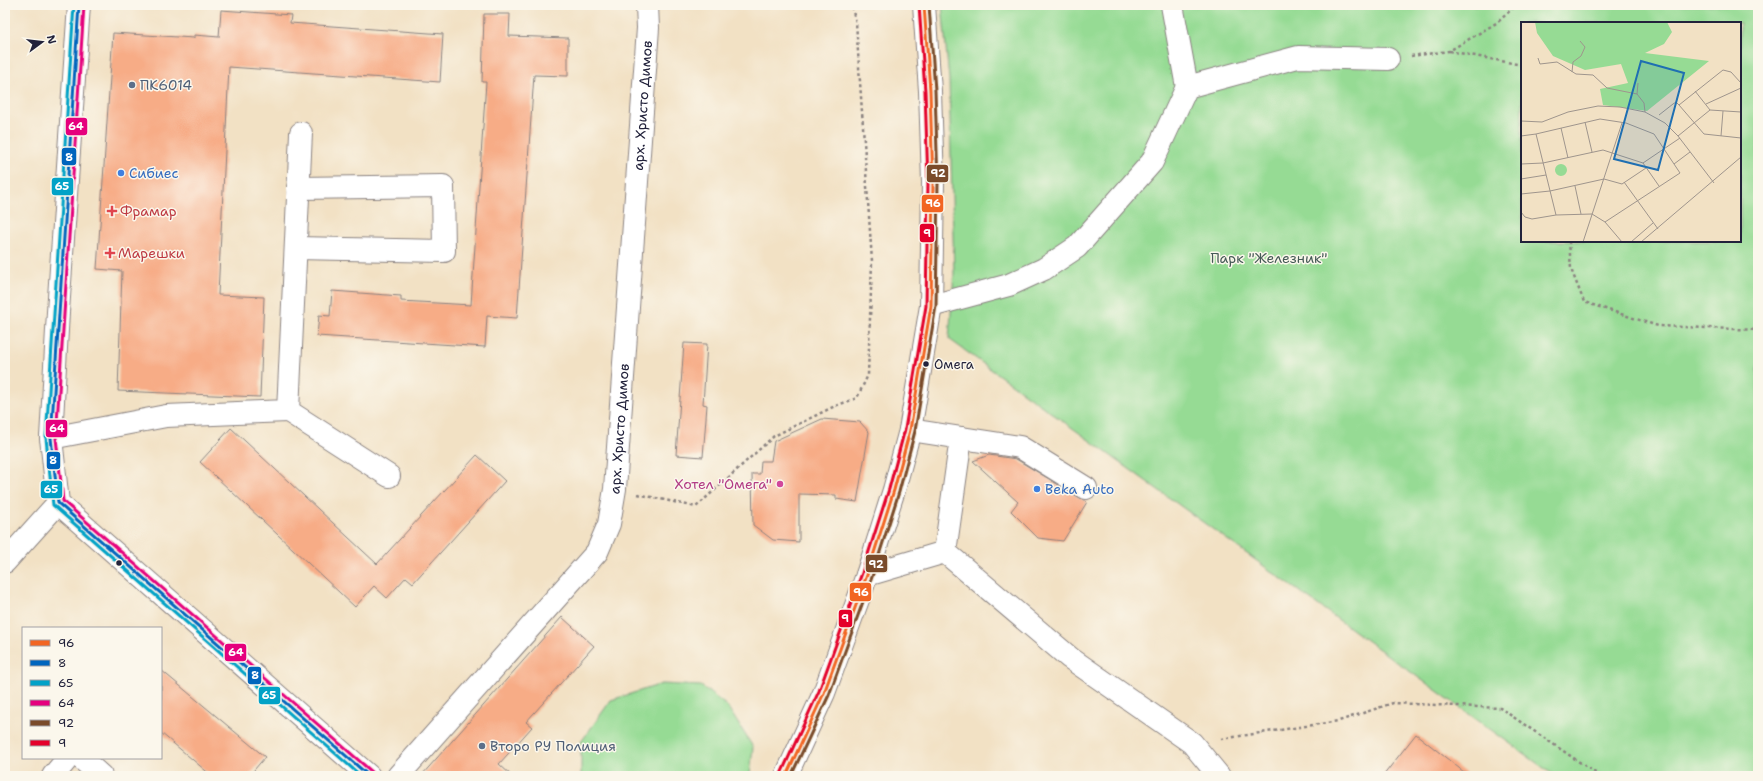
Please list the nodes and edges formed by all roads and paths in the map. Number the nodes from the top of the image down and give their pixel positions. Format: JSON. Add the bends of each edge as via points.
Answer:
{"nodes":[{"id":1,"x":79,"y":5,"type":"edge"},
{"id":2,"x":647,"y":5,"type":"edge"},
{"id":3,"x":851,"y":5,"type":"edge"},
{"id":4,"x":924,"y":5,"type":"edge"},
{"id":5,"x":1172,"y":5,"type":"edge"},
{"id":6,"x":1516,"y":5,"type":"edge"},
{"id":7,"x":1449,"y":51,"type":"junction"},
{"id":8,"x":1388,"y":59,"type":"joint"},
{"id":9,"x":1521,"y":65,"type":"edge"},
{"id":10,"x":1187,"y":87,"type":"junction"},
{"id":11,"x":301,"y":133,"type":"dead end"},
{"id":12,"x":298,"y":188,"type":"junction"},
{"id":13,"x":1568,"y":242,"type":"edge"},
{"id":14,"x":296,"y":248,"type":"junction"},
{"id":15,"x":931,"y":306,"type":"junction"},
{"id":16,"x":1758,"y":330,"type":"edge"},
{"id":17,"x":288,"y":411,"type":"junction"},
{"id":18,"x":910,"y":430,"type":"junction"},
{"id":19,"x":51,"y":438,"type":"junction"},
{"id":20,"x":961,"y":438,"type":"junction"},
{"id":21,"x":389,"y":476,"type":"dead end"},
{"id":22,"x":1086,"y":488,"type":"dead end"},
{"id":23,"x":615,"y":489,"type":"junction"},
{"id":24,"x":58,"y":503,"type":"junction"},
{"id":25,"x":945,"y":552,"type":"junction"},
{"id":26,"x":5,"y":562,"type":"edge"},
{"id":27,"x":867,"y":575,"type":"junction"},
{"id":28,"x":1192,"y":743,"type":"junction"},
{"id":29,"x":67,"y":759,"type":"edge"},
{"id":30,"x":81,"y":759,"type":"edge"},
{"id":31,"x":53,"y":776,"type":"edge"},
{"id":32,"x":102,"y":776,"type":"edge"},
{"id":33,"x":369,"y":776,"type":"edge"},
{"id":34,"x":398,"y":776,"type":"edge"},
{"id":35,"x":786,"y":776,"type":"edge"},
{"id":36,"x":1219,"y":776,"type":"edge"},
{"id":37,"x":1600,"y":776,"type":"edge"}],
"edges":[{"from":1,"to":19,"type":"street"},
{"from":2,"to":23,"type":"street","name":"арх. Христо Димов","via":[[648,28]]},
{"from":3,"to":23,"type":"path","via":[[856,22],[872,261],[868,375],[858,398],[835,406],[774,436],[696,507]]},
{"from":4,"to":15,"type":"street","via":[[933,183]]},
{"from":5,"to":10,"type":"street"},
{"from":6,"to":7,"type":"path","via":[[1498,22]]},
{"from":7,"to":8,"type":"path"},
{"from":7,"to":9,"type":"path"},
{"from":8,"to":10,"type":"street","via":[[1298,57]]},
{"from":10,"to":15,"type":"street","via":[[1152,162],[1077,246],[1044,269],[1009,285]]},
{"from":11,"to":12,"type":"street"},
{"from":12,"to":14,"type":"street"},
{"from":12,"to":14,"type":"street","via":[[443,186],[444,251]]},
{"from":13,"to":16,"type":"path","via":[[1571,269],[1584,302],[1658,326]]},
{"from":14,"to":17,"type":"street"},
{"from":15,"to":18,"type":"street"},
{"from":17,"to":19,"type":"street","via":[[166,416]]},
{"from":17,"to":21,"type":"street"},
{"from":18,"to":20,"type":"street"},
{"from":18,"to":27,"type":"street"},
{"from":19,"to":24,"type":"street"},
{"from":20,"to":22,"type":"street","via":[[1020,447]]},
{"from":20,"to":25,"type":"street"},
{"from":23,"to":34,"type":"street","name":"арх. Христо Димов","via":[[609,524],[597,552]]},
{"from":24,"to":26,"type":"street"},
{"from":24,"to":33,"type":"street"},
{"from":25,"to":27,"type":"street"},
{"from":25,"to":28,"type":"street","via":[[1070,658]]},
{"from":27,"to":35,"type":"street","via":[[824,693]]},
{"from":28,"to":36,"type":"street"},
{"from":28,"to":37,"type":"path","via":[[1340,721],[1393,703],[1500,708]]},
{"from":29,"to":31,"type":"street"},
{"from":30,"to":32,"type":"street"}]}
